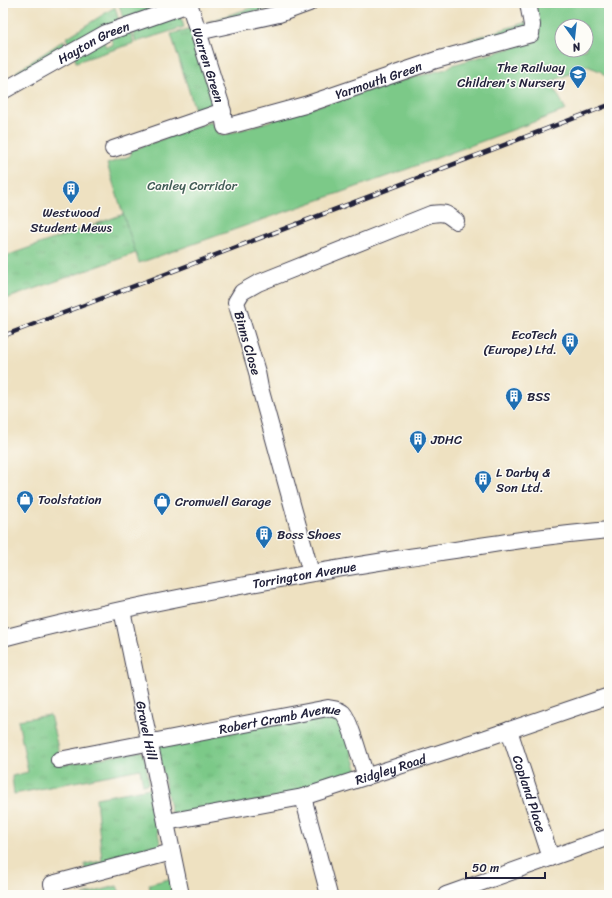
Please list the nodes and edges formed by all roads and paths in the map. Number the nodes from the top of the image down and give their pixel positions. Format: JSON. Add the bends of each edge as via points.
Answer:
{"nodes":[{"id":1,"x":189,"y":3,"type":"edge"},
{"id":2,"x":309,"y":3,"type":"edge"},
{"id":3,"x":528,"y":3,"type":"edge"},
{"id":4,"x":198,"y":32,"type":"junction"},
{"id":5,"x":3,"y":92,"type":"edge"},
{"id":6,"x":223,"y":111,"type":"junction"},
{"id":7,"x":225,"y":127,"type":"joint"},
{"id":8,"x":113,"y":149,"type":"dead end"},
{"id":9,"x":456,"y":221,"type":"dead end"},
{"id":10,"x":609,"y":530,"type":"edge"},
{"id":11,"x":311,"y":573,"type":"junction"},
{"id":12,"x":122,"y":610,"type":"junction"},
{"id":13,"x":3,"y":638,"type":"edge"},
{"id":14,"x":609,"y":696,"type":"edge"},
{"id":15,"x":509,"y":730,"type":"junction"},
{"id":16,"x":149,"y":742,"type":"junction"},
{"id":17,"x":59,"y":760,"type":"dead end"},
{"id":18,"x":366,"y":777,"type":"junction"},
{"id":19,"x":303,"y":797,"type":"junction"},
{"id":20,"x":166,"y":822,"type":"junction"},
{"id":21,"x":609,"y":837,"type":"edge"},
{"id":22,"x":172,"y":852,"type":"junction"},
{"id":23,"x":551,"y":858,"type":"junction"},
{"id":24,"x":55,"y":895,"type":"edge"},
{"id":25,"x":181,"y":895,"type":"edge"},
{"id":26,"x":329,"y":895,"type":"edge"},
{"id":27,"x":446,"y":895,"type":"edge"}],
"edges":[{"from":1,"to":4,"type":"street","name":"Warren Green"},
{"from":1,"to":5,"type":"street","name":"Hayton Green","via":[[106,33]]},
{"from":2,"to":4,"type":"street","via":[[279,14]]},
{"from":3,"to":7,"type":"street","name":"Yarmouth Green","via":[[532,34],[436,60],[305,105]]},
{"from":4,"to":6,"type":"street","name":"Warren Green"},
{"from":6,"to":7,"type":"street","name":"Warren Green"},
{"from":6,"to":8,"type":"street"},
{"from":9,"to":11,"type":"street","name":"Binns Close","via":[[449,215],[431,214],[258,283],[242,292],[236,302]]},
{"from":10,"to":11,"type":"street","name":"Torrington Avenue","via":[[526,539]]},
{"from":11,"to":12,"type":"street","name":"Torrington Avenue"},
{"from":12,"to":13,"type":"street","name":"Torrington Avenue"},
{"from":12,"to":16,"type":"street","name":"Gravel Hill"},
{"from":14,"to":15,"type":"street","name":"Ridgley Road"},
{"from":15,"to":18,"type":"street","name":"Ridgley Road"},
{"from":15,"to":23,"type":"street","name":"Copland Place"},
{"from":16,"to":17,"type":"street"},
{"from":16,"to":18,"type":"street","name":"Robert Cramb Avenue","via":[[328,708],[337,709],[348,722]]},
{"from":16,"to":20,"type":"street","name":"Gravel Hill"},
{"from":18,"to":19,"type":"street","name":"Ridgley Road"},
{"from":19,"to":20,"type":"street","name":"Ridgley Road"},
{"from":19,"to":26,"type":"street"},
{"from":20,"to":22,"type":"street","name":"Gravel Hill"},
{"from":21,"to":23,"type":"street"},
{"from":22,"to":24,"type":"street","via":[[52,884]]},
{"from":22,"to":25,"type":"street","name":"Gravel Hill"},
{"from":23,"to":27,"type":"street"}]}
